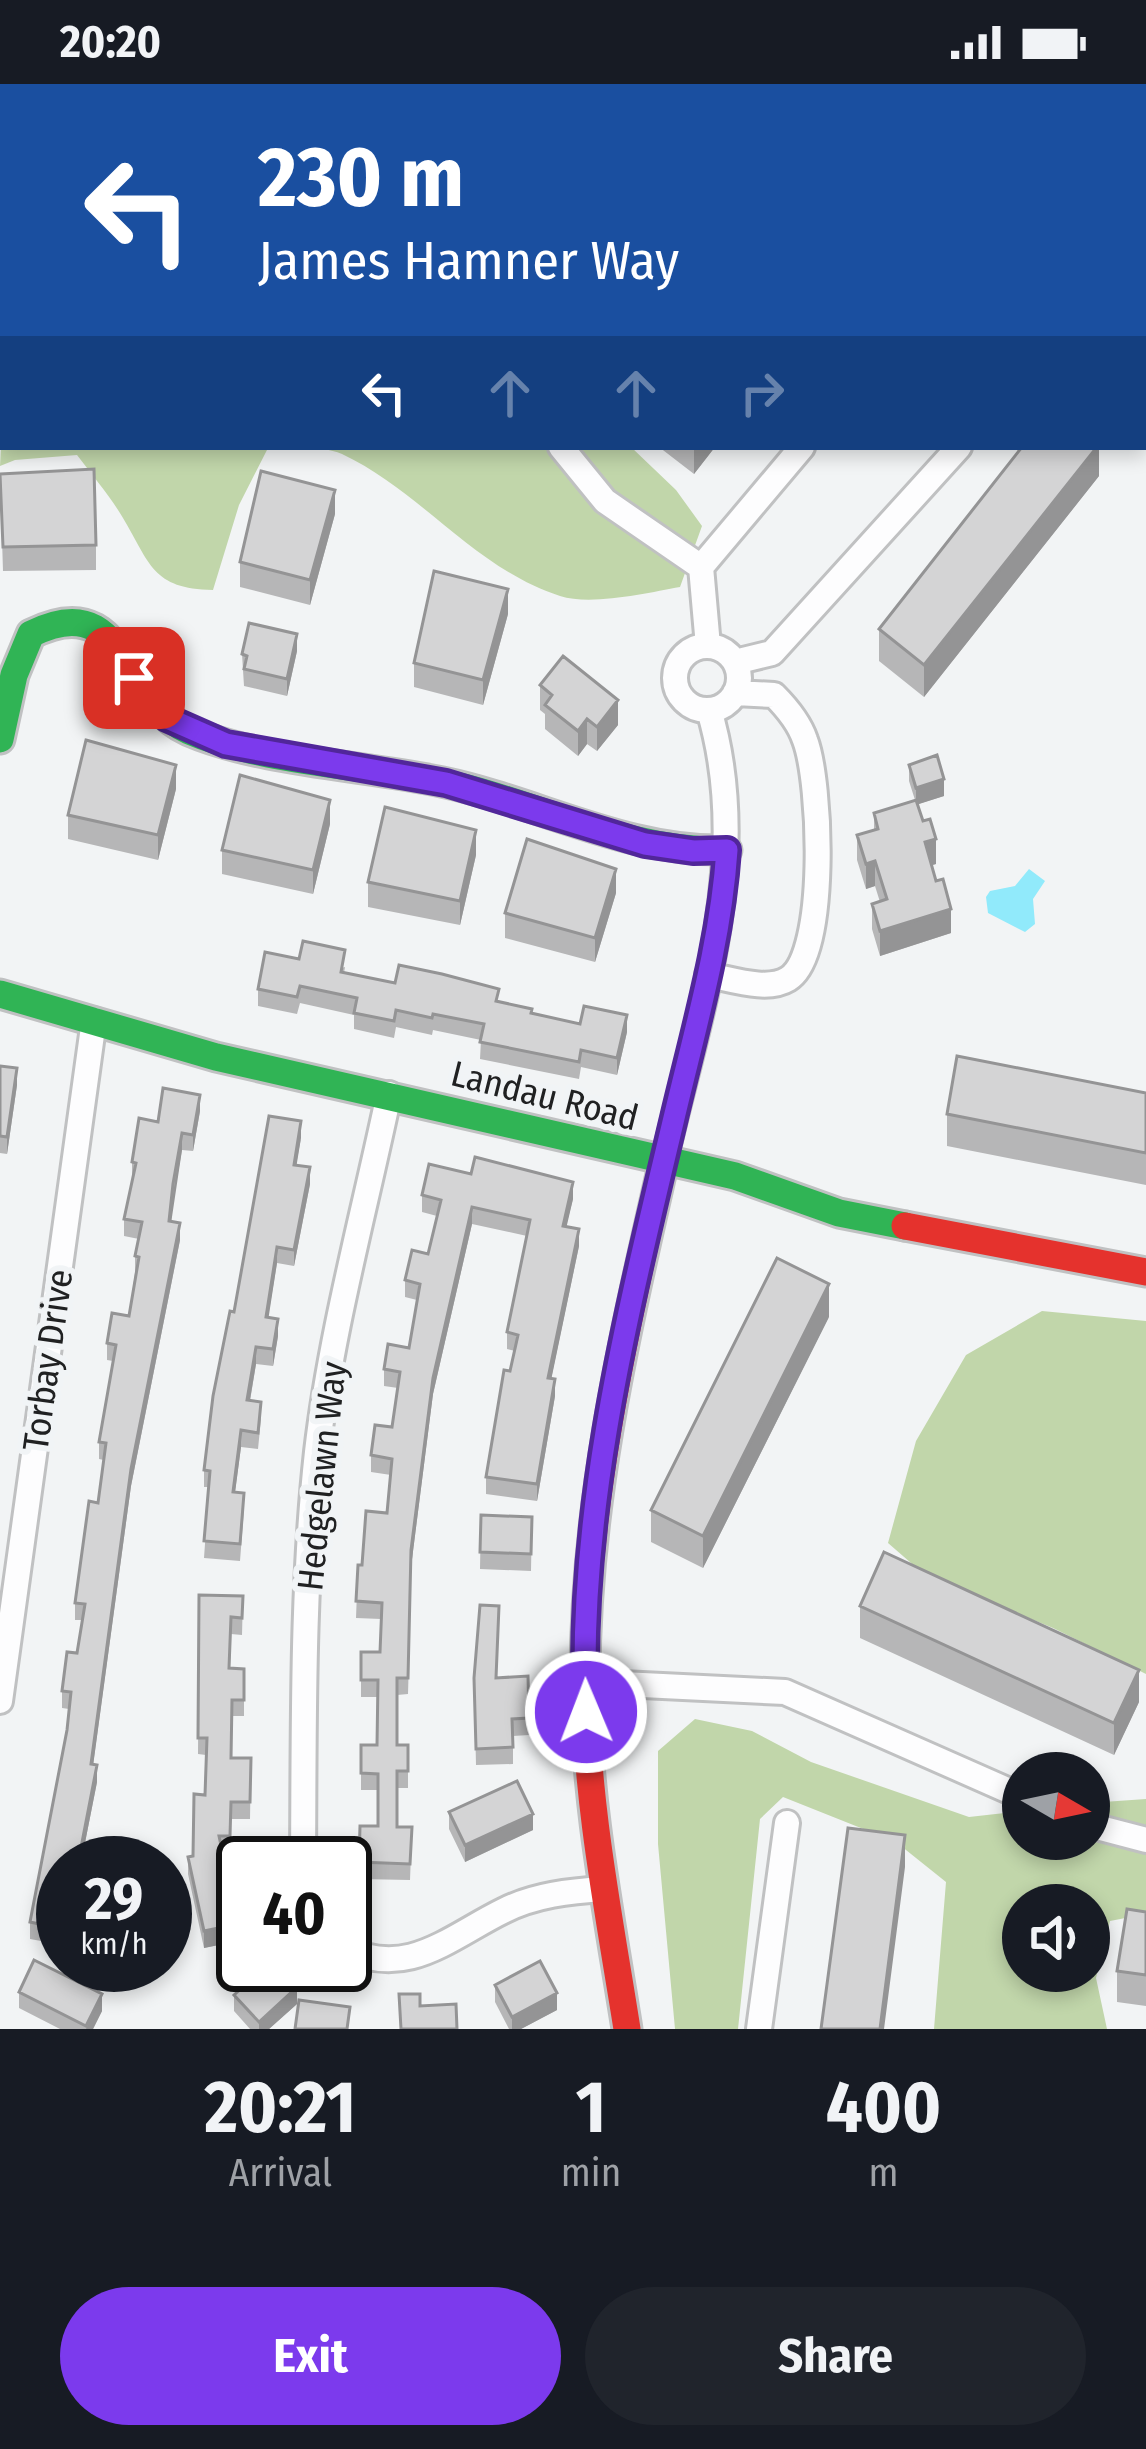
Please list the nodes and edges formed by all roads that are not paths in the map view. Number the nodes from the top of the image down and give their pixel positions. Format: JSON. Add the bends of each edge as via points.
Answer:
{"nodes":[{"id":1,"x":563,"y":450,"type":"edge"},
{"id":2,"x":799,"y":450,"type":"edge"},
{"id":3,"x":956,"y":450,"type":"edge"},
{"id":4,"x":700,"y":567,"type":"junction"},
{"id":5,"x":708,"y":646,"type":"junction"},
{"id":6,"x":735,"y":662,"type":"junction"},
{"id":7,"x":735,"y":693,"type":"junction"},
{"id":8,"x":709,"y":710,"type":"junction"},
{"id":9,"x":0,"y":739,"type":"edge"},
{"id":10,"x":727,"y":850,"type":"junction"},
{"id":11,"x":708,"y":975,"type":"junction"},
{"id":12,"x":0,"y":994,"type":"edge"},
{"id":13,"x":94,"y":1020,"type":"junction"},
{"id":14,"x":388,"y":1094,"type":"junction"},
{"id":15,"x":664,"y":1161,"type":"junction"},
{"id":16,"x":1146,"y":1272,"type":"edge"},
{"id":17,"x":585,"y":1687,"type":"junction"},
{"id":18,"x":0,"y":1701,"type":"edge"},
{"id":19,"x":1002,"y":1787,"type":"edge"},
{"id":20,"x":787,"y":1823,"type":"dead end"},
{"id":21,"x":1110,"y":1831,"type":"edge"},
{"id":22,"x":302,"y":1836,"type":"edge"},
{"id":23,"x":1146,"y":1840,"type":"edge"},
{"id":24,"x":604,"y":1888,"type":"junction"},
{"id":25,"x":372,"y":1959,"type":"edge"},
{"id":26,"x":627,"y":2029,"type":"edge"},
{"id":27,"x":760,"y":2029,"type":"edge"}],
"edges":[{"from":1,"to":4,"type":"street","via":[[604,501]]},
{"from":2,"to":4,"type":"street"},
{"from":3,"to":6,"type":"street","via":[[772,652]]},
{"from":4,"to":5,"type":"street"},
{"from":5,"to":6,"type":"street"},
{"from":5,"to":8,"type":"street","via":[[688,652],[675,679],[682,698]]},
{"from":6,"to":7,"type":"street"},
{"from":7,"to":8,"type":"street"},
{"from":7,"to":11,"type":"street","via":[[774,695],[805,736],[819,802],[808,949],[793,977],[774,986]]},
{"from":8,"to":10,"type":"street","via":[[728,796]]},
{"from":9,"to":10,"type":"street","via":[[31,634],[52,623],[95,624],[150,703],[185,729],[226,744],[446,783],[645,844]]},
{"from":10,"to":11,"type":"street"},
{"from":11,"to":15,"type":"street"},
{"from":12,"to":13,"type":"street","name":"Landau Road"},
{"from":13,"to":14,"type":"street","name":"Landau Road","via":[[216,1058]]},
{"from":13,"to":18,"type":"street","name":"Torbay Drive"},
{"from":14,"to":15,"type":"street","name":"Landau Road"},
{"from":14,"to":22,"type":"street","name":"Hedgelawn Way","via":[[317,1449]]},
{"from":15,"to":16,"type":"street","name":"Landau Road","via":[[861,1218]]},
{"from":15,"to":17,"type":"street","via":[[603,1448]]},
{"from":17,"to":19,"type":"street","via":[[784,1692]]},
{"from":17,"to":24,"type":"street"},
{"from":20,"to":27,"type":"street"},
{"from":21,"to":23,"type":"street"},
{"from":24,"to":25,"type":"street","via":[[505,1909],[409,1959]]},
{"from":24,"to":26,"type":"street"}]}
